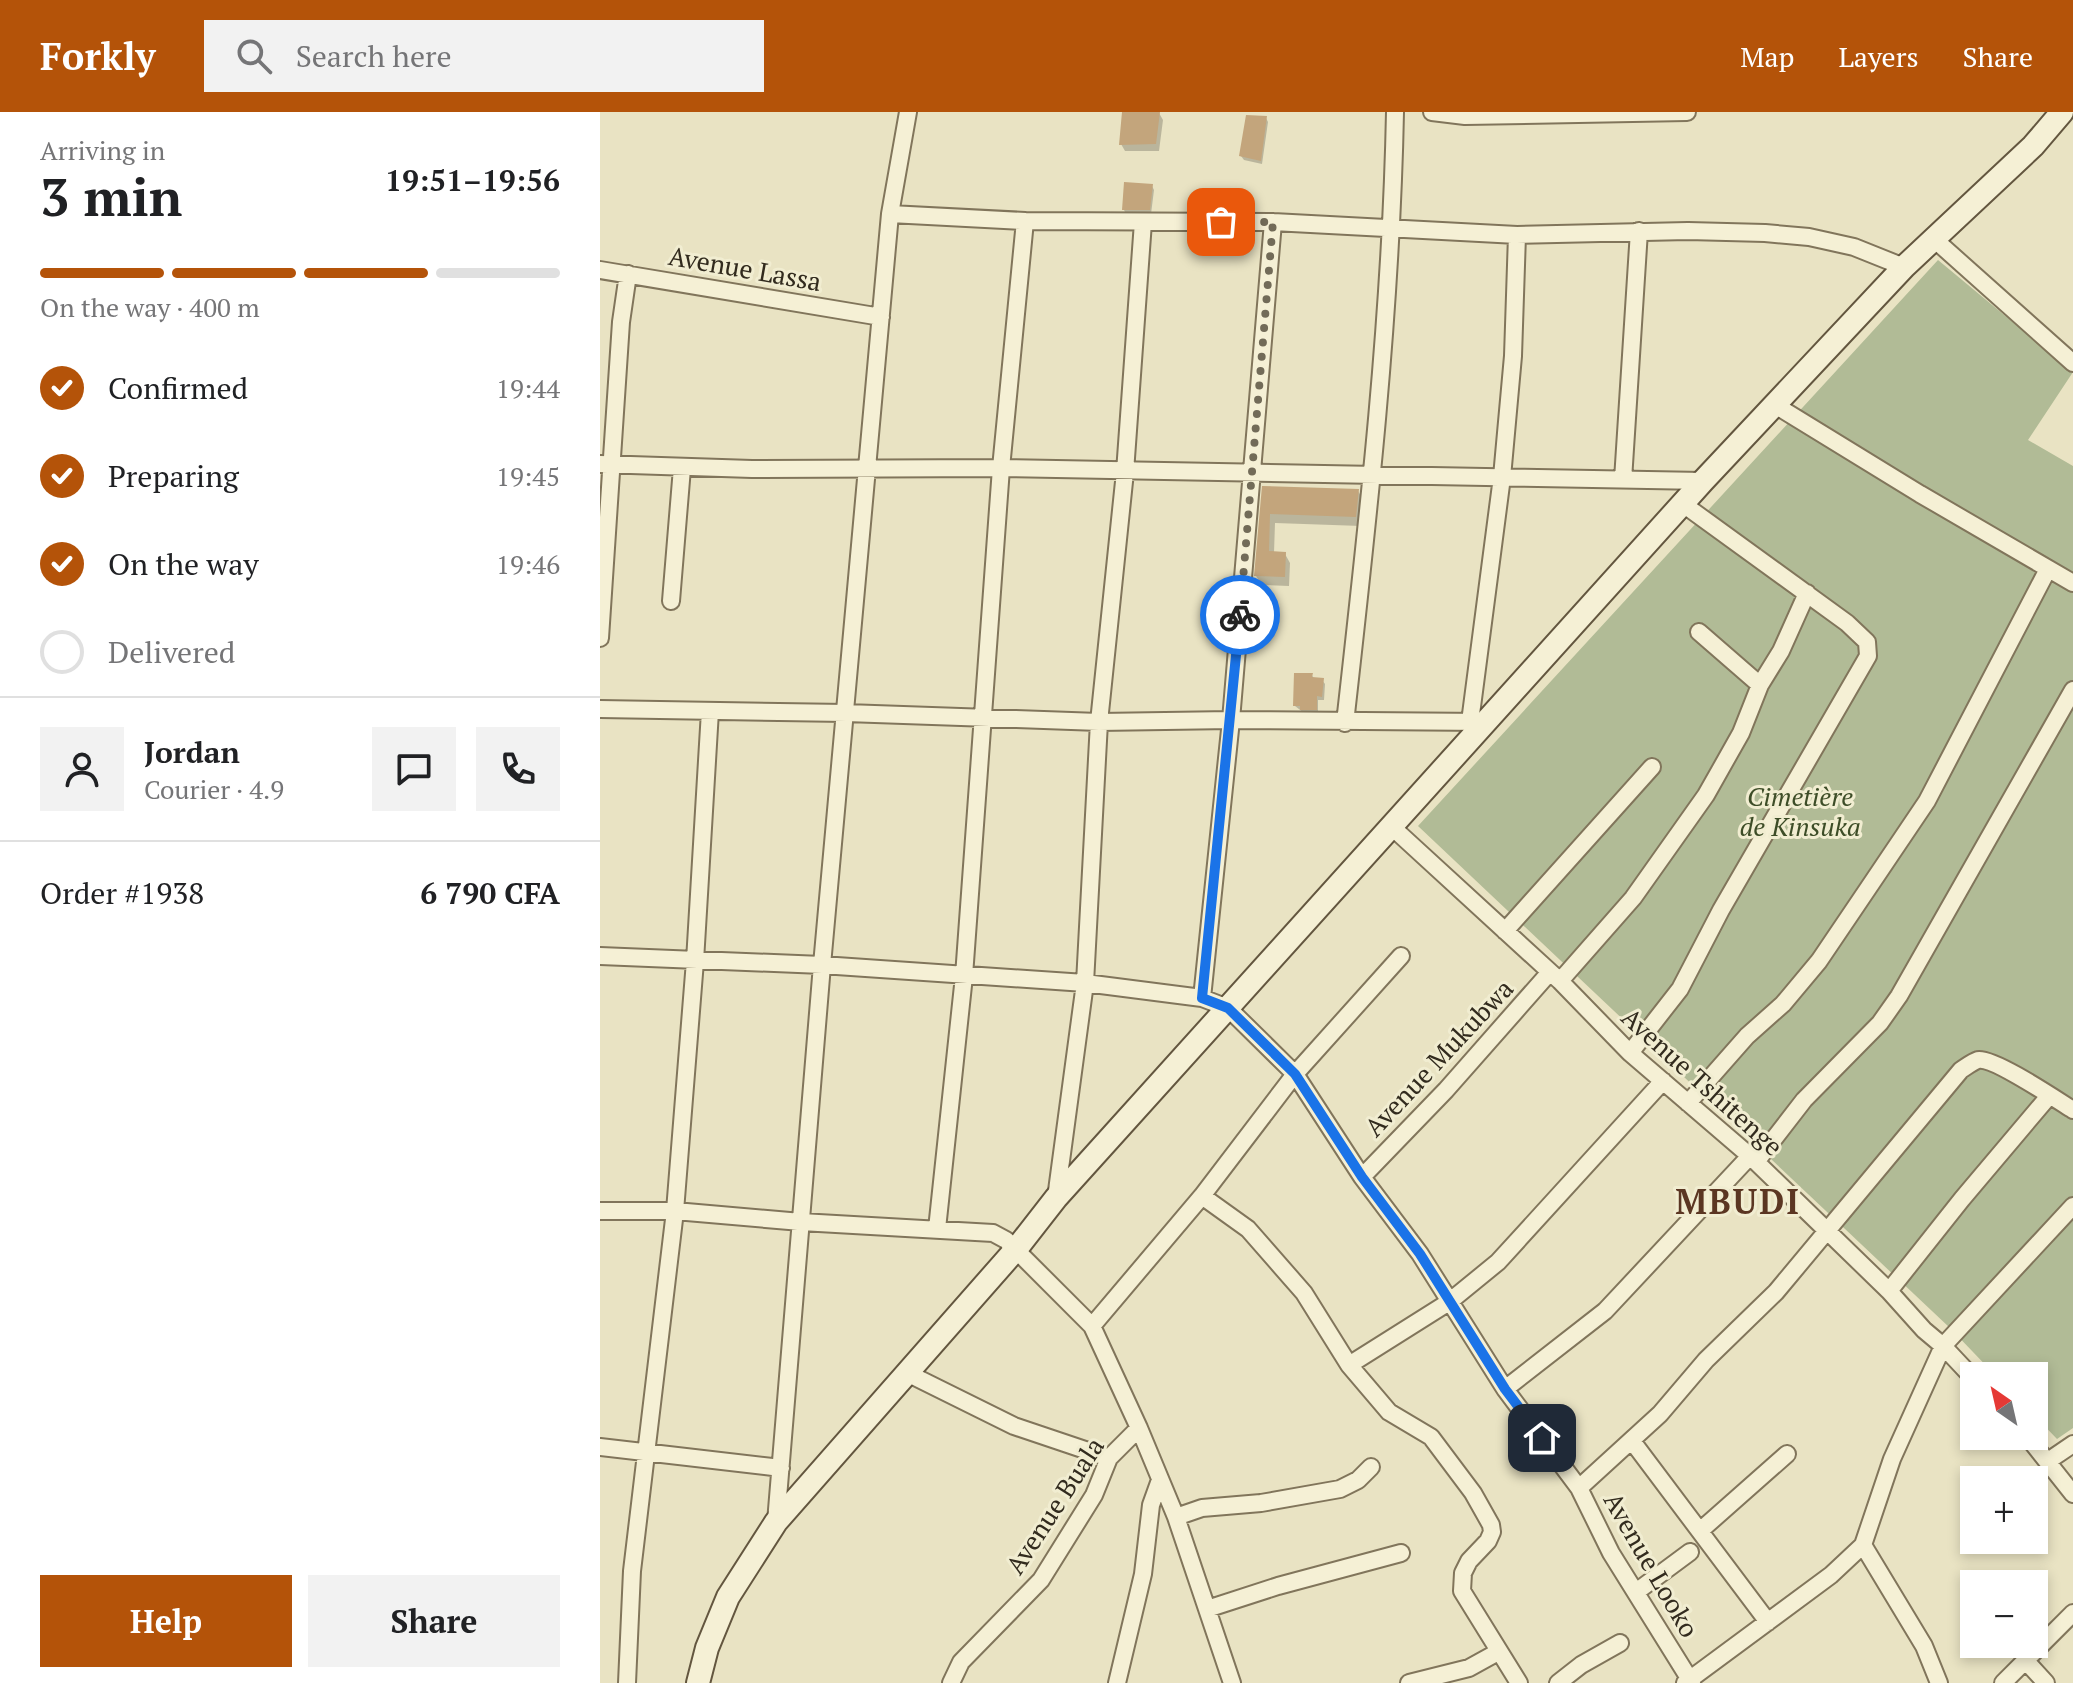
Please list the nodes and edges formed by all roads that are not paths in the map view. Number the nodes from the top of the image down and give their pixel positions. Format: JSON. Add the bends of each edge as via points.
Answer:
{"nodes":[{"id":1,"x":908,"y":112,"type":"edge"},
{"id":2,"x":1395,"y":112,"type":"edge"},
{"id":3,"x":1432,"y":112,"type":"edge"},
{"id":4,"x":1687,"y":112,"type":"edge"},
{"id":5,"x":2062,"y":112,"type":"edge"},
{"id":6,"x":1661,"y":113,"type":"edge"},
{"id":7,"x":1464,"y":114,"type":"edge"},
{"id":8,"x":890,"y":214,"type":"junction"},
{"id":9,"x":1025,"y":221,"type":"junction"},
{"id":10,"x":1143,"y":222,"type":"junction"},
{"id":11,"x":1273,"y":222,"type":"junction"},
{"id":12,"x":1393,"y":230,"type":"junction"},
{"id":13,"x":1639,"y":231,"type":"junction"},
{"id":14,"x":1517,"y":235,"type":"junction"},
{"id":15,"x":1934,"y":239,"type":"junction"},
{"id":16,"x":1904,"y":267,"type":"junction"},
{"id":17,"x":600,"y":270,"type":"edge"},
{"id":18,"x":628,"y":274,"type":"junction"},
{"id":19,"x":881,"y":317,"type":"junction"},
{"id":20,"x":2073,"y":363,"type":"edge"},
{"id":21,"x":1775,"y":405,"type":"junction"},
{"id":22,"x":606,"y":464,"type":"edge"},
{"id":23,"x":682,"y":468,"type":"junction"},
{"id":24,"x":1001,"y":468,"type":"junction"},
{"id":25,"x":869,"y":470,"type":"junction"},
{"id":26,"x":1125,"y":472,"type":"junction"},
{"id":27,"x":1251,"y":473,"type":"junction"},
{"id":28,"x":1372,"y":474,"type":"junction"},
{"id":29,"x":1502,"y":477,"type":"junction"},
{"id":30,"x":1623,"y":480,"type":"junction"},
{"id":31,"x":1703,"y":481,"type":"junction"},
{"id":32,"x":1683,"y":504,"type":"junction"},
{"id":33,"x":2048,"y":569,"type":"junction"},
{"id":34,"x":2073,"y":583,"type":"edge"},
{"id":35,"x":1807,"y":593,"type":"junction"},
{"id":36,"x":671,"y":601,"type":"dead end"},
{"id":37,"x":1699,"y":632,"type":"dead end"},
{"id":38,"x":600,"y":638,"type":"edge"},
{"id":39,"x":1760,"y":685,"type":"junction"},
{"id":40,"x":2073,"y":690,"type":"edge"},
{"id":41,"x":600,"y":709,"type":"edge"},
{"id":42,"x":710,"y":711,"type":"junction"},
{"id":43,"x":846,"y":713,"type":"junction"},
{"id":44,"x":984,"y":719,"type":"junction"},
{"id":45,"x":1231,"y":720,"type":"junction"},
{"id":46,"x":1099,"y":722,"type":"junction"},
{"id":47,"x":1479,"y":722,"type":"junction"},
{"id":48,"x":1345,"y":723,"type":"junction"},
{"id":49,"x":1652,"y":767,"type":"dead end"},
{"id":50,"x":1392,"y":827,"type":"junction"},
{"id":51,"x":1505,"y":931,"type":"junction"},
{"id":52,"x":600,"y":956,"type":"edge"},
{"id":53,"x":1401,"y":956,"type":"dead end"},
{"id":54,"x":695,"y":961,"type":"junction"},
{"id":55,"x":822,"y":965,"type":"junction"},
{"id":56,"x":964,"y":976,"type":"junction"},
{"id":57,"x":1555,"y":977,"type":"junction"},
{"id":58,"x":1085,"y":983,"type":"junction"},
{"id":59,"x":1202,"y":998,"type":"junction"},
{"id":60,"x":1228,"y":1008,"type":"junction"},
{"id":61,"x":1630,"y":1053,"type":"junction"},
{"id":62,"x":1295,"y":1074,"type":"junction"},
{"id":63,"x":1663,"y":1081,"type":"junction"},
{"id":64,"x":2049,"y":1096,"type":"junction"},
{"id":65,"x":1688,"y":1103,"type":"junction"},
{"id":66,"x":2073,"y":1110,"type":"edge"},
{"id":67,"x":1753,"y":1159,"type":"junction"},
{"id":68,"x":1362,"y":1177,"type":"junction"},
{"id":69,"x":1202,"y":1196,"type":"junction"},
{"id":70,"x":1056,"y":1198,"type":"junction"},
{"id":71,"x":2073,"y":1206,"type":"edge"},
{"id":72,"x":600,"y":1211,"type":"edge"},
{"id":73,"x":675,"y":1211,"type":"junction"},
{"id":74,"x":801,"y":1222,"type":"junction"},
{"id":75,"x":937,"y":1229,"type":"junction"},
{"id":76,"x":1827,"y":1232,"type":"junction"},
{"id":77,"x":1017,"y":1248,"type":"junction"},
{"id":78,"x":1889,"y":1291,"type":"junction"},
{"id":79,"x":1449,"y":1302,"type":"junction"},
{"id":80,"x":1092,"y":1326,"type":"junction"},
{"id":81,"x":1943,"y":1346,"type":"junction"},
{"id":82,"x":1960,"y":1364,"type":"edge"},
{"id":83,"x":1349,"y":1365,"type":"junction"},
{"id":84,"x":907,"y":1373,"type":"junction"},
{"id":85,"x":1505,"y":1389,"type":"junction"},
{"id":86,"x":1139,"y":1428,"type":"junction"},
{"id":87,"x":1632,"y":1441,"type":"junction"},
{"id":88,"x":2073,"y":1444,"type":"edge"},
{"id":89,"x":600,"y":1447,"type":"edge"},
{"id":90,"x":2039,"y":1450,"type":"edge"},
{"id":91,"x":648,"y":1451,"type":"junction"},
{"id":92,"x":1787,"y":1454,"type":"dead end"},
{"id":93,"x":1109,"y":1458,"type":"junction"},
{"id":94,"x":2048,"y":1461,"type":"junction"},
{"id":95,"x":1371,"y":1467,"type":"dead end"},
{"id":96,"x":781,"y":1468,"type":"junction"},
{"id":97,"x":1160,"y":1480,"type":"junction"},
{"id":98,"x":1579,"y":1488,"type":"junction"},
{"id":99,"x":2073,"y":1494,"type":"edge"},
{"id":100,"x":1176,"y":1517,"type":"junction"},
{"id":101,"x":776,"y":1522,"type":"junction"},
{"id":102,"x":1701,"y":1530,"type":"junction"},
{"id":103,"x":1863,"y":1545,"type":"junction"},
{"id":104,"x":1690,"y":1552,"type":"dead end"},
{"id":105,"x":1401,"y":1553,"type":"dead end"},
{"id":106,"x":1636,"y":1592,"type":"junction"},
{"id":107,"x":1207,"y":1609,"type":"junction"},
{"id":108,"x":2073,"y":1613,"type":"edge"},
{"id":109,"x":1768,"y":1622,"type":"junction"},
{"id":110,"x":1620,"y":1643,"type":"dead end"},
{"id":111,"x":1498,"y":1652,"type":"junction"},
{"id":112,"x":2025,"y":1660,"type":"junction"},
{"id":113,"x":1689,"y":1682,"type":"edge"},
{"id":114,"x":627,"y":1683,"type":"edge"},
{"id":115,"x":698,"y":1683,"type":"edge"},
{"id":116,"x":951,"y":1683,"type":"edge"},
{"id":117,"x":1117,"y":1683,"type":"edge"},
{"id":118,"x":1232,"y":1683,"type":"edge"},
{"id":119,"x":1409,"y":1683,"type":"edge"},
{"id":120,"x":1519,"y":1683,"type":"edge"},
{"id":121,"x":1558,"y":1683,"type":"edge"},
{"id":122,"x":1939,"y":1683,"type":"edge"},
{"id":123,"x":2003,"y":1683,"type":"edge"},
{"id":124,"x":2046,"y":1683,"type":"edge"}],
"edges":[{"from":1,"to":8,"type":"street"},
{"from":2,"to":12,"type":"street"},
{"from":3,"to":7,"type":"street"},
{"from":4,"to":6,"type":"street"},
{"from":5,"to":15,"type":"street"},
{"from":6,"to":7,"type":"street"},
{"from":8,"to":9,"type":"street"},
{"from":8,"to":19,"type":"street"},
{"from":9,"to":10,"type":"street"},
{"from":9,"to":24,"type":"street"},
{"from":10,"to":11,"type":"street"},
{"from":10,"to":26,"type":"street"},
{"from":11,"to":12,"type":"street"},
{"from":11,"to":27,"type":"street"},
{"from":12,"to":14,"type":"street"},
{"from":12,"to":28,"type":"street"},
{"from":13,"to":14,"type":"street"},
{"from":13,"to":16,"type":"street","via":[[1809,237],[1854,247]]},
{"from":13,"to":30,"type":"street"},
{"from":14,"to":29,"type":"street"},
{"from":15,"to":16,"type":"street"},
{"from":15,"to":20,"type":"street"},
{"from":16,"to":21,"type":"street"},
{"from":17,"to":18,"type":"street","name":"Avenue Lassa"},
{"from":18,"to":19,"type":"street","name":"Avenue Lassa"},
{"from":18,"to":22,"type":"street"},
{"from":19,"to":25,"type":"street"},
{"from":21,"to":31,"type":"street"},
{"from":21,"to":33,"type":"street"},
{"from":22,"to":23,"type":"street"},
{"from":22,"to":38,"type":"street"},
{"from":23,"to":25,"type":"street"},
{"from":23,"to":36,"type":"street"},
{"from":24,"to":25,"type":"street"},
{"from":24,"to":26,"type":"street"},
{"from":24,"to":44,"type":"street"},
{"from":25,"to":43,"type":"street"},
{"from":26,"to":27,"type":"street"},
{"from":26,"to":46,"type":"street"},
{"from":27,"to":28,"type":"street"},
{"from":27,"to":45,"type":"street"},
{"from":28,"to":29,"type":"street"},
{"from":28,"to":48,"type":"street"},
{"from":29,"to":30,"type":"street"},
{"from":29,"to":47,"type":"street"},
{"from":30,"to":31,"type":"street"},
{"from":31,"to":32,"type":"street"},
{"from":32,"to":35,"type":"street"},
{"from":32,"to":47,"type":"street"},
{"from":33,"to":34,"type":"street"},
{"from":33,"to":65,"type":"street","via":[[1927,801],[1893,852],[1819,961]]},
{"from":35,"to":39,"type":"street","name":"Avenue Mukubwa"},
{"from":35,"to":61,"type":"street","via":[[1867,642],[1868,656],[1680,989]]},
{"from":37,"to":39,"type":"street"},
{"from":39,"to":57,"type":"street","name":"Avenue Mukubwa","via":[[1741,733],[1665,856],[1614,921]]},
{"from":40,"to":67,"type":"street","via":[[1899,996]]},
{"from":41,"to":42,"type":"street"},
{"from":42,"to":43,"type":"street"},
{"from":42,"to":54,"type":"street"},
{"from":43,"to":44,"type":"street"},
{"from":43,"to":55,"type":"street"},
{"from":44,"to":46,"type":"street"},
{"from":44,"to":56,"type":"street"},
{"from":45,"to":46,"type":"street"},
{"from":45,"to":48,"type":"street"},
{"from":45,"to":59,"type":"street"},
{"from":46,"to":58,"type":"street"},
{"from":47,"to":48,"type":"street"},
{"from":47,"to":50,"type":"street"},
{"from":49,"to":51,"type":"street"},
{"from":50,"to":51,"type":"street","name":"Avenue Tshitenge"},
{"from":50,"to":60,"type":"street"},
{"from":51,"to":57,"type":"street","name":"Avenue Tshitenge"},
{"from":52,"to":54,"type":"street"},
{"from":53,"to":62,"type":"street"},
{"from":54,"to":55,"type":"street"},
{"from":54,"to":73,"type":"street"},
{"from":55,"to":56,"type":"street"},
{"from":55,"to":74,"type":"street"},
{"from":56,"to":58,"type":"street"},
{"from":56,"to":75,"type":"street"},
{"from":57,"to":61,"type":"street","name":"Avenue Tshitenge"},
{"from":57,"to":68,"type":"street","name":"Avenue Mukubwa"},
{"from":58,"to":59,"type":"street"},
{"from":58,"to":70,"type":"street"},
{"from":59,"to":60,"type":"street"},
{"from":60,"to":62,"type":"street","name":"Avenue Looko"},
{"from":60,"to":70,"type":"street"},
{"from":61,"to":63,"type":"street","name":"Avenue Tshitenge"},
{"from":62,"to":68,"type":"street","name":"Avenue Looko"},
{"from":62,"to":69,"type":"street"},
{"from":63,"to":65,"type":"street","name":"Avenue Tshitenge"},
{"from":63,"to":79,"type":"street","via":[[1498,1262]]},
{"from":64,"to":66,"type":"street"},
{"from":64,"to":76,"type":"street","via":[[2003,1067],[1977,1060],[1961,1070]]},
{"from":64,"to":78,"type":"street"},
{"from":65,"to":67,"type":"street","name":"Avenue Tshitenge"},
{"from":67,"to":76,"type":"street","name":"Avenue Tshitenge"},
{"from":67,"to":85,"type":"street","via":[[1605,1311]]},
{"from":68,"to":79,"type":"street","name":"Avenue Looko"},
{"from":69,"to":80,"type":"street"},
{"from":69,"to":83,"type":"street","via":[[1248,1229],[1304,1293]]},
{"from":70,"to":77,"type":"street"},
{"from":71,"to":81,"type":"street"},
{"from":72,"to":73,"type":"street"},
{"from":73,"to":74,"type":"street"},
{"from":73,"to":91,"type":"street"},
{"from":74,"to":75,"type":"street"},
{"from":74,"to":96,"type":"street"},
{"from":75,"to":77,"type":"street","via":[[993,1233]]},
{"from":76,"to":78,"type":"street","name":"Avenue Tshitenge"},
{"from":76,"to":87,"type":"street"},
{"from":77,"to":80,"type":"street"},
{"from":77,"to":84,"type":"street"},
{"from":78,"to":81,"type":"street","name":"Avenue Tshitenge"},
{"from":79,"to":83,"type":"street"},
{"from":79,"to":85,"type":"street","name":"Avenue Looko"},
{"from":80,"to":86,"type":"street"},
{"from":81,"to":82,"type":"street","name":"Avenue Tshitenge"},
{"from":81,"to":103,"type":"street","via":[[1892,1459]]},
{"from":83,"to":111,"type":"street","via":[[1389,1412],[1431,1437],[1491,1525],[1488,1541],[1463,1573],[1462,1591]]},
{"from":84,"to":93,"type":"street","via":[[1014,1426]]},
{"from":84,"to":101,"type":"street"},
{"from":85,"to":98,"type":"street","name":"Avenue Looko"},
{"from":86,"to":93,"type":"street","name":"Avenue Buala"},
{"from":86,"to":97,"type":"street"},
{"from":87,"to":98,"type":"street"},
{"from":87,"to":102,"type":"street"},
{"from":88,"to":94,"type":"street"},
{"from":89,"to":91,"type":"street"},
{"from":90,"to":94,"type":"street"},
{"from":91,"to":96,"type":"street"},
{"from":91,"to":114,"type":"street","via":[[632,1571]]},
{"from":92,"to":102,"type":"street"},
{"from":93,"to":116,"type":"street","name":"Avenue Buala","via":[[1094,1495],[1041,1580],[961,1662]]},
{"from":94,"to":99,"type":"street"},
{"from":95,"to":100,"type":"street","via":[[1340,1489],[1202,1508]]},
{"from":96,"to":101,"type":"street"},
{"from":97,"to":100,"type":"street"},
{"from":97,"to":117,"type":"street"},
{"from":98,"to":106,"type":"street","name":"Avenue Looko"},
{"from":100,"to":107,"type":"street"},
{"from":101,"to":115,"type":"street","via":[[728,1597]]},
{"from":102,"to":109,"type":"street"},
{"from":103,"to":109,"type":"street"},
{"from":103,"to":122,"type":"street","via":[[1924,1646]]},
{"from":104,"to":106,"type":"street"},
{"from":105,"to":107,"type":"street"},
{"from":106,"to":113,"type":"street","name":"Avenue Looko"},
{"from":107,"to":118,"type":"street"},
{"from":108,"to":112,"type":"street"},
{"from":109,"to":113,"type":"street"},
{"from":110,"to":121,"type":"street"},
{"from":111,"to":119,"type":"street","via":[[1469,1668]]},
{"from":111,"to":120,"type":"street"},
{"from":112,"to":123,"type":"street"},
{"from":112,"to":124,"type":"street"}]}
